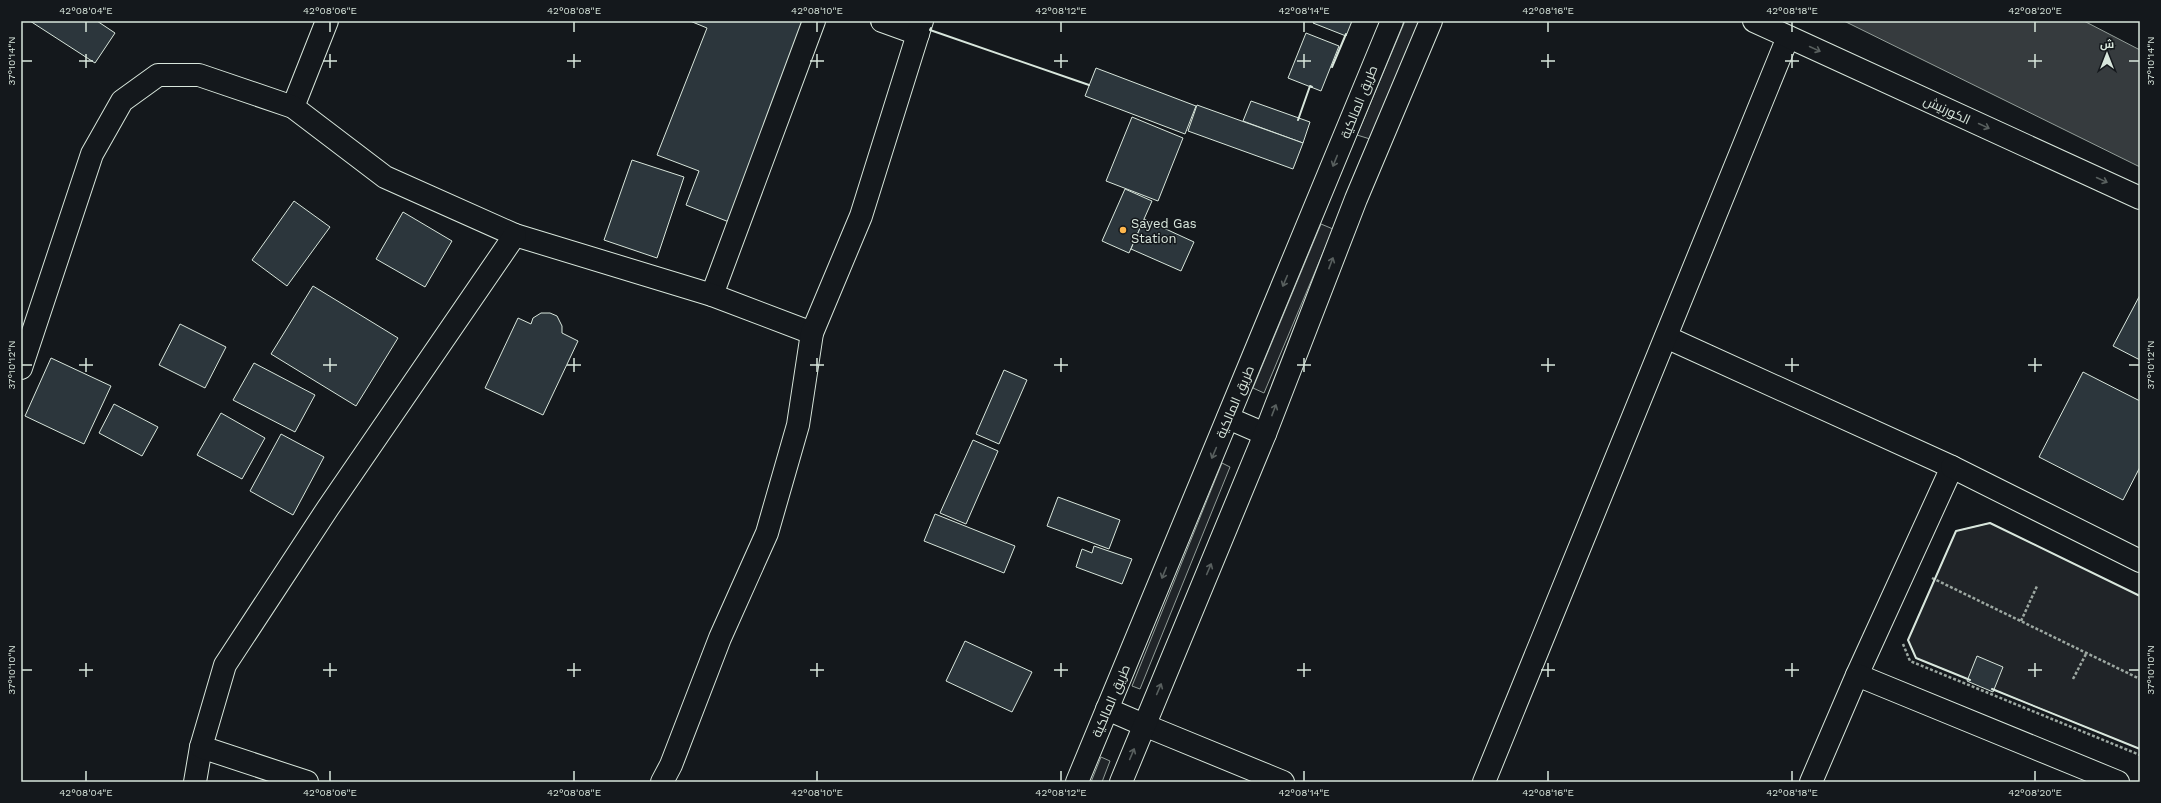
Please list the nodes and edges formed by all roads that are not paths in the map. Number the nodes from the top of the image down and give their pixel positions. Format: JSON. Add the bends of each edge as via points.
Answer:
{"nodes":[{"id":1,"x":327,"y":21,"type":"edge"},
{"id":2,"x":814,"y":21,"type":"edge"},
{"id":3,"x":882,"y":21,"type":"edge"},
{"id":4,"x":1392,"y":21,"type":"edge"},
{"id":5,"x":1431,"y":21,"type":"edge"},
{"id":6,"x":1754,"y":21,"type":"edge"},
{"id":7,"x":920,"y":27,"type":"edge"},
{"id":8,"x":1788,"y":37,"type":"junction"},
{"id":9,"x":293,"y":107,"type":"junction"},
{"id":10,"x":1325,"y":185,"type":"junction"},
{"id":11,"x":2140,"y":198,"type":"edge"},
{"id":12,"x":1356,"y":199,"type":"junction"},
{"id":13,"x":515,"y":235,"type":"junction"},
{"id":14,"x":712,"y":295,"type":"junction"},
{"id":15,"x":812,"y":334,"type":"junction"},
{"id":16,"x":1666,"y":337,"type":"junction"},
{"id":17,"x":21,"y":368,"type":"edge"},
{"id":18,"x":1228,"y":418,"type":"junction"},
{"id":19,"x":1265,"y":434,"type":"junction"},
{"id":20,"x":1952,"y":467,"type":"junction"},
{"id":21,"x":2140,"y":561,"type":"edge"},
{"id":22,"x":1857,"y":675,"type":"junction"},
{"id":23,"x":1107,"y":709,"type":"junction"},
{"id":24,"x":1144,"y":725,"type":"junction"},
{"id":25,"x":201,"y":747,"type":"junction"},
{"id":26,"x":195,"y":782,"type":"edge"},
{"id":27,"x":307,"y":782,"type":"edge"},
{"id":28,"x":662,"y":782,"type":"edge"},
{"id":29,"x":1077,"y":782,"type":"edge"},
{"id":30,"x":1121,"y":782,"type":"edge"},
{"id":31,"x":1283,"y":782,"type":"edge"},
{"id":32,"x":1484,"y":782,"type":"edge"},
{"id":33,"x":1810,"y":782,"type":"edge"},
{"id":34,"x":2118,"y":782,"type":"edge"}],
"edges":[{"from":1,"to":9,"type":"street"},
{"from":2,"to":14,"type":"street"},
{"from":3,"to":7,"type":"street"},
{"from":4,"to":10,"type":"street","name":"طريق المالكية","one_way":true},
{"from":5,"to":12,"type":"street"},
{"from":6,"to":8,"type":"street","name":"الكورنيش"},
{"from":7,"to":15,"type":"street","via":[[861,216]]},
{"from":8,"to":11,"type":"street","name":"الكورنيش","one_way":true},
{"from":8,"to":16,"type":"street"},
{"from":9,"to":13,"type":"street","via":[[385,177]]},
{"from":9,"to":17,"type":"street","via":[[199,75],[158,75],[122,101],[92,154]]},
{"from":10,"to":12,"type":"street"},
{"from":10,"to":18,"type":"street","name":"طريق المالكية","one_way":true},
{"from":19,"to":12,"type":"street","one_way":true},
{"from":13,"to":14,"type":"street"},
{"from":13,"to":25,"type":"street","via":[[328,508],[225,665]]},
{"from":14,"to":15,"type":"street"},
{"from":15,"to":28,"type":"street","via":[[798,425],[767,533],[720,638]]},
{"from":16,"to":20,"type":"street"},
{"from":16,"to":32,"type":"street"},
{"from":18,"to":19,"type":"street"},
{"from":18,"to":23,"type":"street","name":"طريق المالكية","one_way":true},
{"from":24,"to":19,"type":"street","one_way":true},
{"from":20,"to":21,"type":"street"},
{"from":20,"to":22,"type":"street"},
{"from":22,"to":33,"type":"street"},
{"from":22,"to":34,"type":"street"},
{"from":23,"to":24,"type":"street"},
{"from":23,"to":29,"type":"street","name":"طريق المالكية"},
{"from":30,"to":24,"type":"street","one_way":true},
{"from":24,"to":31,"type":"street"},
{"from":25,"to":26,"type":"street"},
{"from":25,"to":27,"type":"street"}]}
